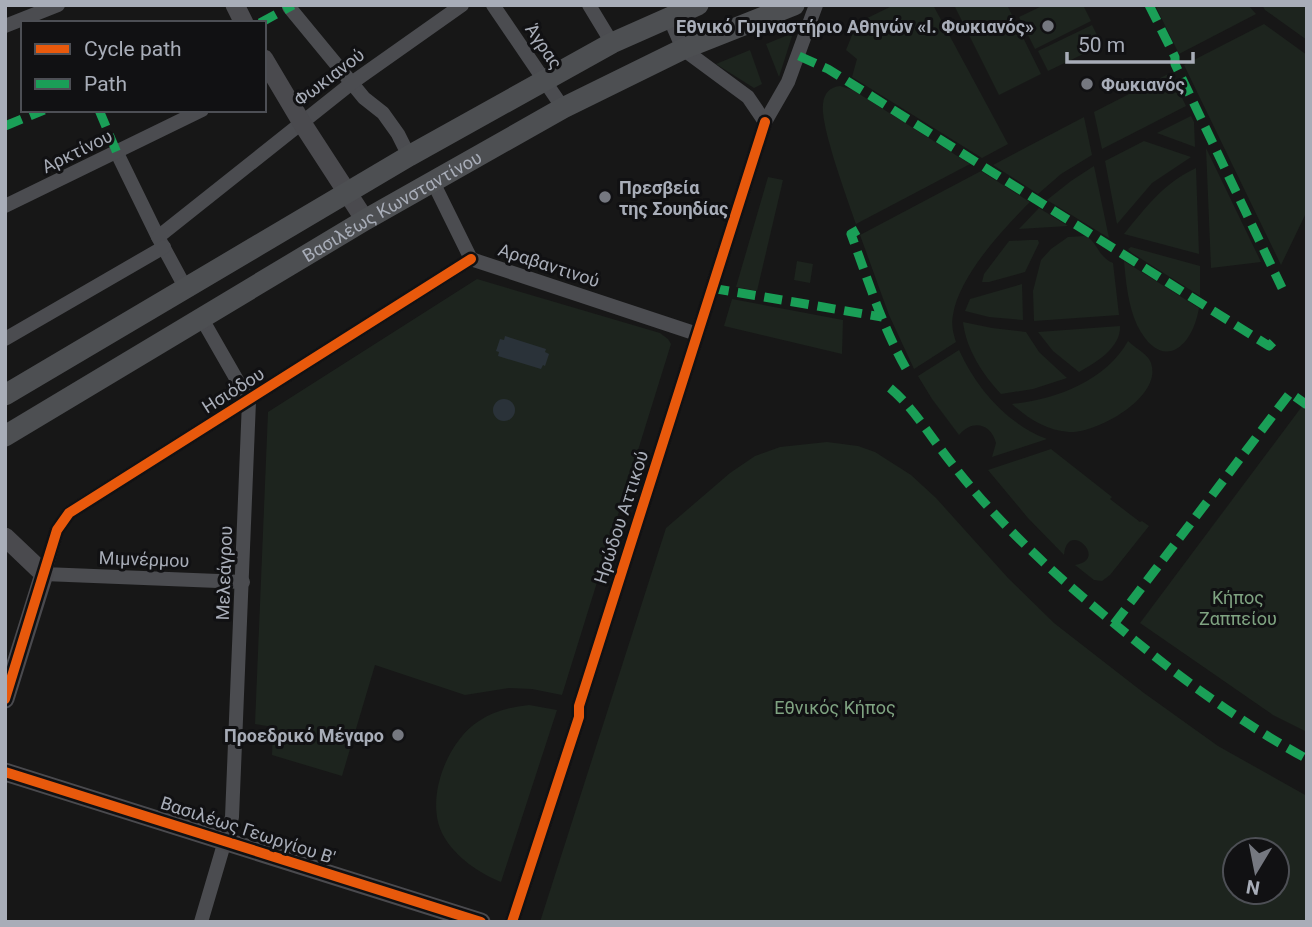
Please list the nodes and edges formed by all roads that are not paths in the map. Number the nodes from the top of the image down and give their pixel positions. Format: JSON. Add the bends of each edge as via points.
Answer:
{"nodes":[{"id":1,"x":58,"y":5,"type":"edge"},
{"id":2,"x":235,"y":5,"type":"edge"},
{"id":3,"x":462,"y":5,"type":"edge"},
{"id":4,"x":493,"y":5,"type":"edge"},
{"id":5,"x":589,"y":5,"type":"edge"},
{"id":6,"x":698,"y":5,"type":"edge"},
{"id":7,"x":794,"y":5,"type":"edge"},
{"id":8,"x":816,"y":5,"type":"edge"},
{"id":9,"x":289,"y":7,"type":"dead end"},
{"id":10,"x":669,"y":17,"type":"junction"},
{"id":11,"x":243,"y":21,"type":"edge"},
{"id":12,"x":5,"y":26,"type":"edge"},
{"id":13,"x":612,"y":43,"type":"junction"},
{"id":14,"x":683,"y":49,"type":"junction"},
{"id":15,"x":267,"y":71,"type":"edge"},
{"id":16,"x":353,"y":82,"type":"junction"},
{"id":17,"x":546,"y":82,"type":"junction"},
{"id":18,"x":563,"y":108,"type":"junction"},
{"id":19,"x":198,"y":112,"type":"edge"},
{"id":20,"x":765,"y":122,"type":"junction"},
{"id":21,"x":302,"y":123,"type":"junction"},
{"id":22,"x":117,"y":153,"type":"junction"},
{"id":23,"x":409,"y":156,"type":"junction"},
{"id":24,"x":433,"y":182,"type":"junction"},
{"id":25,"x":347,"y":192,"type":"junction"},
{"id":26,"x":5,"y":206,"type":"edge"},
{"id":27,"x":365,"y":220,"type":"junction"},
{"id":28,"x":161,"y":242,"type":"junction"},
{"id":29,"x":471,"y":259,"type":"junction"},
{"id":30,"x":185,"y":287,"type":"junction"},
{"id":31,"x":202,"y":318,"type":"junction"},
{"id":32,"x":697,"y":334,"type":"junction"},
{"id":33,"x":5,"y":339,"type":"edge"},
{"id":34,"x":5,"y":395,"type":"edge"},
{"id":35,"x":249,"y":401,"type":"junction"},
{"id":36,"x":5,"y":436,"type":"edge"},
{"id":37,"x":5,"y":537,"type":"edge"},
{"id":38,"x":44,"y":574,"type":"junction"},
{"id":39,"x":243,"y":582,"type":"junction"},
{"id":40,"x":5,"y":699,"type":"edge"},
{"id":41,"x":5,"y":772,"type":"edge"},
{"id":42,"x":225,"y":841,"type":"junction"},
{"id":43,"x":201,"y":922,"type":"edge"},
{"id":44,"x":481,"y":922,"type":"edge"},
{"id":45,"x":512,"y":922,"type":"edge"}],
"edges":[{"from":1,"to":12,"type":"street"},
{"from":2,"to":11,"type":"street"},
{"from":3,"to":16,"type":"street","name":"Φωκιανού"},
{"from":4,"to":17,"type":"street","name":"Άγρας"},
{"from":5,"to":13,"type":"street"},
{"from":6,"to":10,"type":"main road","name":"Βασιλέως Κωνσταντίνου"},
{"from":7,"to":14,"type":"main road","name":"Βασιλέως Κωνσταντίνου"},
{"from":8,"to":20,"type":"street","name":"Ηρώδου Αττικού","via":[[788,82]]},
{"from":9,"to":16,"type":"street"},
{"from":10,"to":13,"type":"main road","name":"Βασιλέως Κωνσταντίνου"},
{"from":10,"to":14,"type":"street"},
{"from":13,"to":17,"type":"main road","name":"Βασιλέως Κωνσταντίνου"},
{"from":14,"to":18,"type":"main road","name":"Βασιλέως Κωνσταντίνου"},
{"from":14,"to":20,"type":"street","via":[[748,97]]},
{"from":15,"to":21,"type":"street"},
{"from":16,"to":21,"type":"street","name":"Φωκιανού"},
{"from":16,"to":23,"type":"street","via":[[363,98],[383,113]]},
{"from":17,"to":18,"type":"street","name":"Άγρας"},
{"from":17,"to":23,"type":"main road","name":"Βασιλέως Κωνσταντίνου"},
{"from":18,"to":24,"type":"main road","name":"Βασιλέως Κωνσταντίνου"},
{"from":19,"to":22,"type":"street","name":"Αρκτίνου"},
{"from":20,"to":32,"type":"street","name":"Ηρώδου Αττικού"},
{"from":21,"to":25,"type":"street"},
{"from":21,"to":28,"type":"street","name":"Φωκιανού"},
{"from":22,"to":26,"type":"street","name":"Αρκτίνου"},
{"from":22,"to":28,"type":"street"},
{"from":23,"to":25,"type":"main road","name":"Βασιλέως Κωνσταντίνου"},
{"from":24,"to":27,"type":"main road","name":"Βασιλέως Κωνσταντίνου"},
{"from":24,"to":29,"type":"street","name":"Αραβαντινού"},
{"from":25,"to":27,"type":"street"},
{"from":25,"to":30,"type":"main road","name":"Βασιλέως Κωνσταντίνου"},
{"from":27,"to":31,"type":"main road","name":"Βασιλέως Κωνσταντίνου"},
{"from":28,"to":30,"type":"street"},
{"from":28,"to":33,"type":"street","name":"Φωκιανού"},
{"from":29,"to":32,"type":"street","name":"Αραβαντινού"},
{"from":29,"to":35,"type":"street","name":"Ησιόδου"},
{"from":30,"to":34,"type":"main road","name":"Βασιλέως Κωνσταντίνου"},
{"from":31,"to":35,"type":"street"},
{"from":31,"to":36,"type":"main road","name":"Βασιλέως Κωνσταντίνου"},
{"from":32,"to":45,"type":"street","name":"Ηρώδου Αττικού"},
{"from":35,"to":38,"type":"street","name":"Ησιόδου","via":[[69,513],[57,530]]},
{"from":35,"to":39,"type":"street","name":"Μελεάγρου"},
{"from":37,"to":38,"type":"street"},
{"from":38,"to":39,"type":"street","name":"Μιμνέρμου"},
{"from":38,"to":40,"type":"street"},
{"from":39,"to":42,"type":"street","name":"Μελεάγρου","via":[[232,817]]},
{"from":41,"to":42,"type":"street","name":"Βασιλέως Γεωργίου Β'"},
{"from":42,"to":43,"type":"street","name":"Μελεάγρου"},
{"from":42,"to":44,"type":"street","name":"Βασιλέως Γεωργίου Β'"}]}
